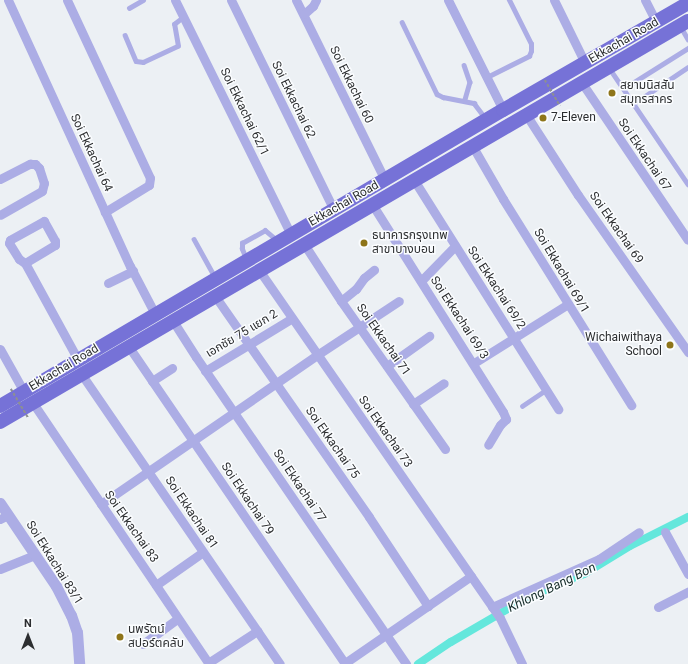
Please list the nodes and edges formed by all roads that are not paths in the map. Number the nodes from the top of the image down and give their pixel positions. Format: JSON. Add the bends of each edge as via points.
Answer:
{"nodes":[{"id":1,"x":8,"y":0,"type":"edge"},
{"id":2,"x":67,"y":0,"type":"edge"},
{"id":3,"x":143,"y":0,"type":"edge"},
{"id":4,"x":175,"y":0,"type":"edge"},
{"id":5,"x":231,"y":0,"type":"edge"},
{"id":6,"x":296,"y":0,"type":"edge"},
{"id":7,"x":316,"y":0,"type":"edge"},
{"id":8,"x":448,"y":0,"type":"edge"},
{"id":9,"x":509,"y":0,"type":"edge"},
{"id":10,"x":554,"y":0,"type":"edge"},
{"id":11,"x":645,"y":0,"type":"edge"},
{"id":12,"x":688,"y":3,"type":"edge"},
{"id":13,"x":129,"y":8,"type":"dead end"},
{"id":14,"x":304,"y":14,"type":"junction"},
{"id":15,"x":183,"y":17,"type":"junction"},
{"id":16,"x":402,"y":22,"type":"dead end"},
{"id":17,"x":656,"y":22,"type":"junction"},
{"id":18,"x":684,"y":24,"type":"edge"},
{"id":19,"x":125,"y":34,"type":"dead end"},
{"id":20,"x":688,"y":39,"type":"edge"},
{"id":21,"x":688,"y":48,"type":"edge"},
{"id":22,"x":585,"y":63,"type":"junction"},
{"id":23,"x":464,"y":65,"type":"dead end"},
{"id":24,"x":688,"y":67,"type":"edge"},
{"id":25,"x":609,"y":68,"type":"junction"},
{"id":26,"x":487,"y":77,"type":"junction"},
{"id":27,"x":582,"y":83,"type":"junction"},
{"id":28,"x":623,"y":89,"type":"junction"},
{"id":29,"x":465,"y":100,"type":"junction"},
{"id":30,"x":633,"y":104,"type":"junction"},
{"id":31,"x":503,"y":110,"type":"junction"},
{"id":32,"x":526,"y":116,"type":"junction"},
{"id":33,"x":487,"y":120,"type":"junction"},
{"id":34,"x":474,"y":147,"type":"junction"},
{"id":35,"x":0,"y":179,"type":"edge"},
{"id":36,"x":385,"y":180,"type":"junction"},
{"id":37,"x":414,"y":180,"type":"junction"},
{"id":38,"x":688,"y":184,"type":"edge"},
{"id":39,"x":372,"y":204,"type":"junction"},
{"id":40,"x":334,"y":210,"type":"junction"},
{"id":41,"x":105,"y":212,"type":"junction"},
{"id":42,"x":0,"y":215,"type":"edge"},
{"id":43,"x":291,"y":235,"type":"junction"},
{"id":44,"x":194,"y":239,"type":"dead end"},
{"id":45,"x":688,"y":240,"type":"edge"},
{"id":46,"x":304,"y":244,"type":"junction"},
{"id":47,"x":455,"y":246,"type":"junction"},
{"id":48,"x":25,"y":263,"type":"junction"},
{"id":49,"x":259,"y":270,"type":"junction"},
{"id":50,"x":374,"y":270,"type":"dead end"},
{"id":51,"x":133,"y":271,"type":"junction"},
{"id":52,"x":216,"y":278,"type":"junction"},
{"id":53,"x":421,"y":281,"type":"junction"},
{"id":54,"x":108,"y":283,"type":"dead end"},
{"id":55,"x":215,"y":296,"type":"junction"},
{"id":56,"x":183,"y":298,"type":"junction"},
{"id":57,"x":341,"y":301,"type":"junction"},
{"id":58,"x":399,"y":301,"type":"dead end"},
{"id":59,"x":568,"y":304,"type":"junction"},
{"id":60,"x":191,"y":311,"type":"junction"},
{"id":61,"x":155,"y":314,"type":"junction"},
{"id":62,"x":291,"y":319,"type":"junction"},
{"id":63,"x":173,"y":321,"type":"junction"},
{"id":64,"x":360,"y":327,"type":"junction"},
{"id":65,"x":429,"y":336,"type":"dead end"},
{"id":66,"x":514,"y":338,"type":"junction"},
{"id":67,"x":249,"y":344,"type":"junction"},
{"id":68,"x":129,"y":347,"type":"junction"},
{"id":69,"x":0,"y":349,"type":"edge"},
{"id":70,"x":688,"y":352,"type":"edge"},
{"id":71,"x":317,"y":355,"type":"junction"},
{"id":72,"x":78,"y":360,"type":"junction"},
{"id":73,"x":474,"y":363,"type":"junction"},
{"id":74,"x":386,"y":366,"type":"junction"},
{"id":75,"x":172,"y":368,"type":"dead end"},
{"id":76,"x":205,"y":371,"type":"junction"},
{"id":77,"x":82,"y":375,"type":"junction"},
{"id":78,"x":152,"y":381,"type":"junction"},
{"id":79,"x":444,"y":382,"type":"dead end"},
{"id":80,"x":276,"y":383,"type":"junction"},
{"id":81,"x":17,"y":390,"type":"junction"},
{"id":82,"x":546,"y":390,"type":"junction"},
{"id":83,"x":33,"y":403,"type":"junction"},
{"id":84,"x":413,"y":404,"type":"junction"},
{"id":85,"x":0,"y":406,"type":"edge"},
{"id":86,"x":522,"y":406,"type":"dead end"},
{"id":87,"x":631,"y":406,"type":"dead end"},
{"id":88,"x":558,"y":409,"type":"dead end"},
{"id":89,"x":234,"y":413,"type":"junction"},
{"id":90,"x":0,"y":422,"type":"edge"},
{"id":91,"x":193,"y":441,"type":"junction"},
{"id":92,"x":488,"y":445,"type":"dead end"},
{"id":93,"x":445,"y":449,"type":"dead end"},
{"id":94,"x":148,"y":471,"type":"junction"},
{"id":95,"x":0,"y":503,"type":"edge"},
{"id":96,"x":101,"y":504,"type":"junction"},
{"id":97,"x":4,"y":517,"type":"edge"},
{"id":98,"x":639,"y":532,"type":"dead end"},
{"id":99,"x":665,"y":532,"type":"dead end"},
{"id":100,"x":203,"y":552,"type":"junction"},
{"id":101,"x":35,"y":555,"type":"junction"},
{"id":102,"x":0,"y":569,"type":"edge"},
{"id":103,"x":688,"y":574,"type":"edge"},
{"id":104,"x":471,"y":576,"type":"junction"},
{"id":105,"x":156,"y":584,"type":"junction"},
{"id":106,"x":688,"y":592,"type":"edge"},
{"id":107,"x":428,"y":606,"type":"junction"},
{"id":108,"x":492,"y":607,"type":"junction"},
{"id":109,"x":658,"y":607,"type":"dead end"},
{"id":110,"x":178,"y":619,"type":"junction"},
{"id":111,"x":257,"y":631,"type":"junction"},
{"id":112,"x":386,"y":634,"type":"junction"},
{"id":113,"x":142,"y":644,"type":"dead end"},
{"id":114,"x":345,"y":663,"type":"edge"},
{"id":115,"x":405,"y":663,"type":"edge"},
{"id":116,"x":79,"y":664,"type":"edge"},
{"id":117,"x":208,"y":664,"type":"edge"},
{"id":118,"x":280,"y":664,"type":"edge"},
{"id":119,"x":522,"y":664,"type":"edge"}],
"edges":[{"from":1,"to":41,"type":"street","name":"Soi Ekkachai 64"},
{"from":2,"to":41,"type":"street","via":[[150,178],[149,185]]},
{"from":3,"to":13,"type":"lane"},
{"from":4,"to":15,"type":"street","name":"Soi Ekkachai 62/1"},
{"from":5,"to":40,"type":"street","name":"Soi Ekkachai 62"},
{"from":6,"to":14,"type":"street","name":"Soi Ekkachai 60"},
{"from":7,"to":14,"type":"street"},
{"from":8,"to":26,"type":"street"},
{"from":9,"to":26,"type":"lane","via":[[531,44],[531,51],[529,56]]},
{"from":10,"to":22,"type":"street"},
{"from":11,"to":17,"type":"street"},
{"from":12,"to":17,"type":"main road","name":"Ekkachai Road"},
{"from":14,"to":36,"type":"street","name":"Soi Ekkachai 60"},
{"from":15,"to":19,"type":"lane","via":[[174,24],[178,46],[143,62],[136,61]]},
{"from":15,"to":43,"type":"street","name":"Soi Ekkachai 62/1"},
{"from":16,"to":29,"type":"lane","via":[[437,94]]},
{"from":17,"to":22,"type":"main road","name":"Ekkachai Road"},
{"from":18,"to":20,"type":"lane"},
{"from":18,"to":25,"type":"main road","name":"Ekkachai Road"},
{"from":21,"to":28,"type":"lane"},
{"from":22,"to":31,"type":"main road","name":"Ekkachai Road"},
{"from":23,"to":29,"type":"lane","via":[[470,82]]},
{"from":24,"to":30,"type":"lane"},
{"from":25,"to":27,"type":"main road","name":"Ekkachai Road"},
{"from":25,"to":28,"type":"lane"},
{"from":26,"to":31,"type":"street"},
{"from":27,"to":32,"type":"main road","name":"Ekkachai Road"},
{"from":27,"to":45,"type":"street","name":"Soi Ekkachai 67"},
{"from":28,"to":30,"type":"lane"},
{"from":29,"to":33,"type":"lane","via":[[479,107]]},
{"from":30,"to":38,"type":"lane"},
{"from":31,"to":33,"type":"main road","name":"Ekkachai Road"},
{"from":32,"to":34,"type":"main road","name":"Ekkachai Road"},
{"from":32,"to":70,"type":"street","name":"Soi Ekkachai 69"},
{"from":33,"to":36,"type":"main road","name":"Ekkachai Road"},
{"from":34,"to":37,"type":"main road","name":"Ekkachai Road"},
{"from":34,"to":59,"type":"street","name":"Soi Ekkachai 69/1"},
{"from":35,"to":42,"type":"street","via":[[35,164],[44,183],[42,191]]},
{"from":36,"to":40,"type":"main road","name":"Ekkachai Road"},
{"from":37,"to":39,"type":"main road","name":"Ekkachai Road"},
{"from":37,"to":47,"type":"street","name":"Soi Ekkachai 69/2"},
{"from":39,"to":46,"type":"main road","name":"Ekkachai Road"},
{"from":39,"to":53,"type":"street","name":"Soi Ekkachai 69/3"},
{"from":40,"to":43,"type":"main road","name":"Ekkachai Road"},
{"from":41,"to":51,"type":"street","name":"Soi Ekkachai 64"},
{"from":43,"to":52,"type":"main road","name":"Ekkachai Road"},
{"from":44,"to":52,"type":"lane"},
{"from":46,"to":49,"type":"main road","name":"Ekkachai Road"},
{"from":46,"to":57,"type":"street","name":"Soi Ekkachai 71"},
{"from":47,"to":53,"type":"street"},
{"from":47,"to":66,"type":"street","name":"Soi Ekkachai 69/2"},
{"from":48,"to":48,"type":"street","via":[[10,246],[10,240],[44,221],[55,245]]},
{"from":48,"to":72,"type":"street"},
{"from":49,"to":55,"type":"main road","name":"Ekkachai Road"},
{"from":49,"to":62,"type":"street","name":"Soi Ekkachai 73"},
{"from":50,"to":57,"type":"street"},
{"from":51,"to":54,"type":"street"},
{"from":51,"to":61,"type":"street","name":"Soi Ekkachai 64"},
{"from":52,"to":56,"type":"main road","name":"Ekkachai Road"},
{"from":53,"to":73,"type":"street","name":"Soi Ekkachai 69/3"},
{"from":55,"to":60,"type":"main road","name":"Ekkachai Road"},
{"from":55,"to":67,"type":"street","name":"Soi Ekkachai 75"},
{"from":56,"to":60,"type":"main road"},
{"from":56,"to":61,"type":"main road","name":"Ekkachai Road"},
{"from":57,"to":64,"type":"street","name":"Soi Ekkachai 71"},
{"from":58,"to":64,"type":"street"},
{"from":59,"to":66,"type":"street"},
{"from":59,"to":87,"type":"street","name":"Soi Ekkachai 69/1"},
{"from":60,"to":63,"type":"main road","name":"Ekkachai Road"},
{"from":61,"to":72,"type":"main road","name":"Ekkachai Road"},
{"from":62,"to":67,"type":"street","name":"เอกชัย 75 แยก 2"},
{"from":62,"to":71,"type":"street","name":"Soi Ekkachai 73"},
{"from":63,"to":68,"type":"main road","name":"Ekkachai Road"},
{"from":63,"to":76,"type":"street","name":"Soi Ekkachai 77"},
{"from":64,"to":71,"type":"street"},
{"from":64,"to":74,"type":"street","name":"Soi Ekkachai 71"},
{"from":65,"to":74,"type":"street"},
{"from":66,"to":73,"type":"street"},
{"from":66,"to":82,"type":"street","name":"Soi Ekkachai 69/2"},
{"from":67,"to":76,"type":"street","name":"เอกชัย 75 แยก 2"},
{"from":67,"to":80,"type":"street","name":"Soi Ekkachai 75"},
{"from":68,"to":77,"type":"main road","name":"Ekkachai Road"},
{"from":68,"to":78,"type":"street","name":"Soi Ekkachai 79"},
{"from":69,"to":81,"type":"street"},
{"from":71,"to":80,"type":"street"},
{"from":71,"to":104,"type":"street","name":"Soi Ekkachai 73"},
{"from":72,"to":81,"type":"main road","name":"Ekkachai Road"},
{"from":73,"to":92,"type":"street","name":"Soi Ekkachai 69/3","via":[[506,418]]},
{"from":74,"to":84,"type":"street","name":"Soi Ekkachai 71"},
{"from":75,"to":78,"type":"street"},
{"from":76,"to":89,"type":"street","name":"Soi Ekkachai 77"},
{"from":77,"to":83,"type":"main road","name":"Ekkachai Road"},
{"from":77,"to":94,"type":"street","name":"Soi Ekkachai 81"},
{"from":78,"to":91,"type":"street","name":"Soi Ekkachai 79"},
{"from":79,"to":84,"type":"street"},
{"from":80,"to":89,"type":"street"},
{"from":80,"to":107,"type":"street","name":"Soi Ekkachai 75"},
{"from":81,"to":85,"type":"main road","name":"Ekkachai Road"},
{"from":82,"to":86,"type":"lane"},
{"from":82,"to":88,"type":"street","name":"Soi Ekkachai 69/2"},
{"from":83,"to":90,"type":"main road","name":"Ekkachai Road"},
{"from":83,"to":96,"type":"street","name":"Soi Ekkachai 83"},
{"from":84,"to":93,"type":"street","name":"Soi Ekkachai 71"},
{"from":89,"to":91,"type":"street"},
{"from":89,"to":112,"type":"street","name":"Soi Ekkachai 77"},
{"from":91,"to":94,"type":"street"},
{"from":91,"to":114,"type":"street","name":"Soi Ekkachai 79"},
{"from":94,"to":96,"type":"street"},
{"from":94,"to":100,"type":"street","name":"Soi Ekkachai 81"},
{"from":95,"to":97,"type":"street","name":"Soi Ekkachai 83/1"},
{"from":96,"to":105,"type":"street","name":"Soi Ekkachai 83"},
{"from":97,"to":101,"type":"street","name":"Soi Ekkachai 83/1"},
{"from":98,"to":108,"type":"street","via":[[599,559]]},
{"from":99,"to":103,"type":"street"},
{"from":100,"to":105,"type":"street"},
{"from":100,"to":111,"type":"street","name":"Soi Ekkachai 81"},
{"from":101,"to":102,"type":"street"},
{"from":101,"to":116,"type":"street","name":"Soi Ekkachai 83/1","via":[[71,614],[77,632]]},
{"from":104,"to":107,"type":"street"},
{"from":104,"to":108,"type":"street","name":"Soi Ekkachai 73"},
{"from":105,"to":110,"type":"street","name":"Soi Ekkachai 83"},
{"from":106,"to":109,"type":"street"},
{"from":107,"to":112,"type":"street"},
{"from":108,"to":119,"type":"street","name":"Soi Ekkachai 73"},
{"from":110,"to":113,"type":"street"},
{"from":110,"to":117,"type":"street","name":"Soi Ekkachai 83"},
{"from":111,"to":117,"type":"street"},
{"from":111,"to":118,"type":"street","name":"Soi Ekkachai 81"},
{"from":112,"to":114,"type":"street"},
{"from":112,"to":115,"type":"street","name":"Soi Ekkachai 77"}]}
